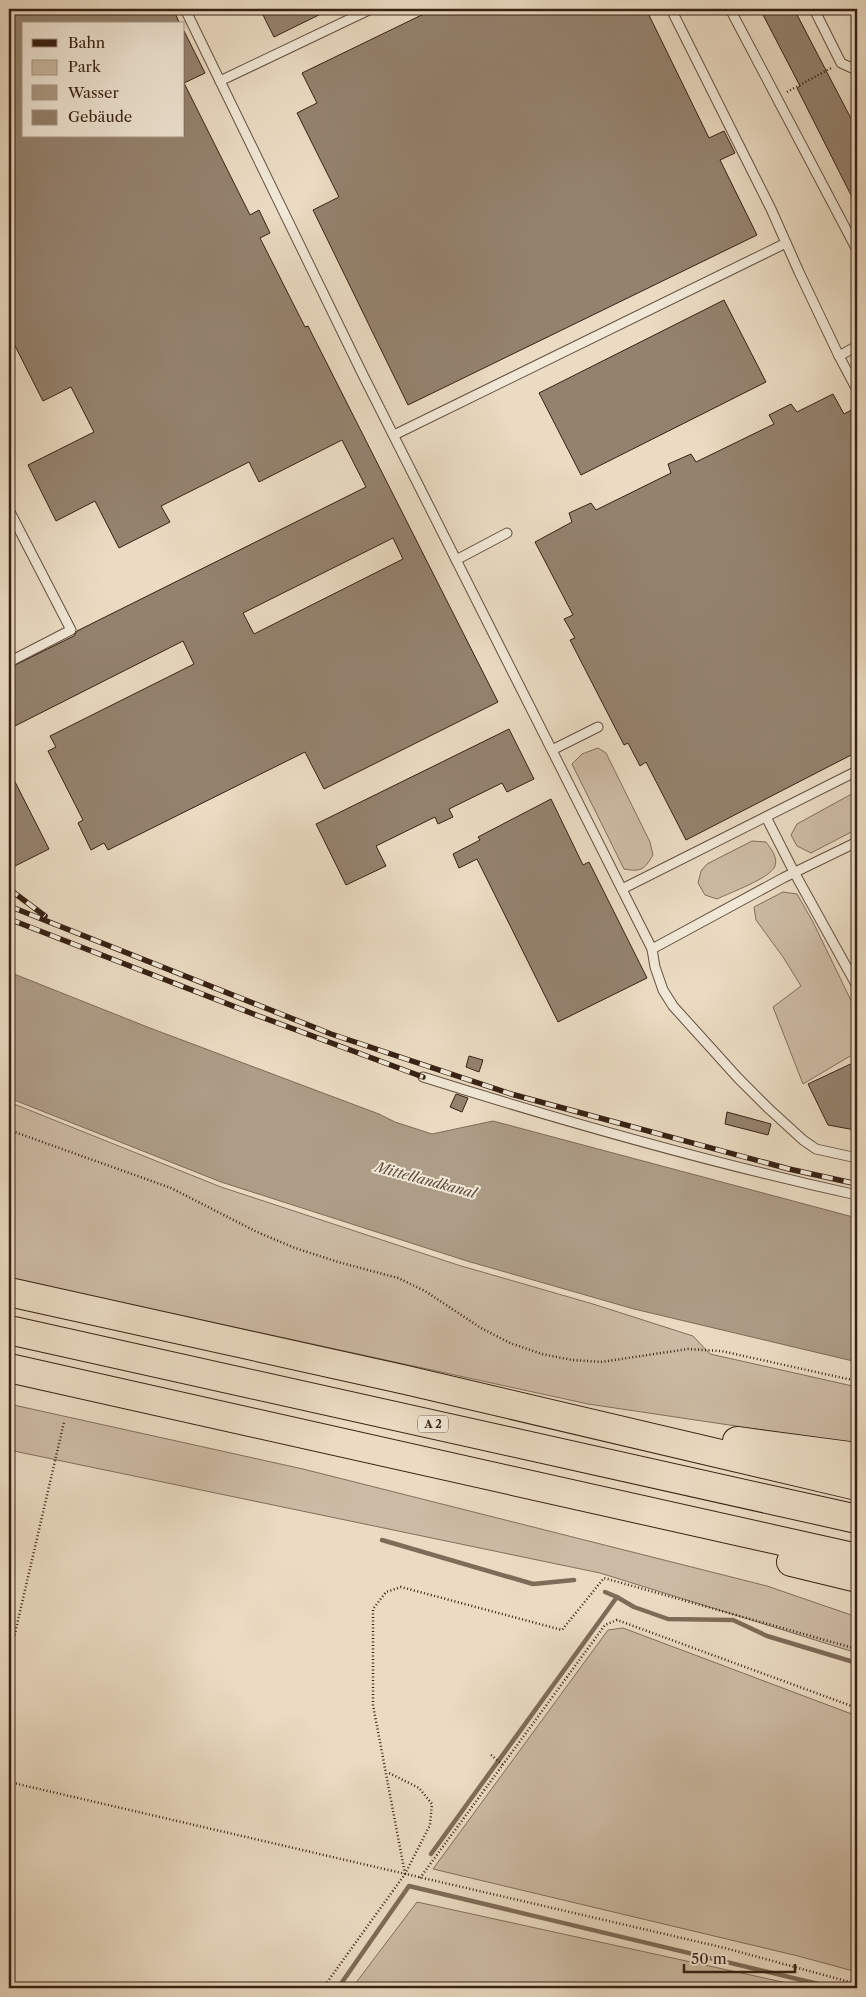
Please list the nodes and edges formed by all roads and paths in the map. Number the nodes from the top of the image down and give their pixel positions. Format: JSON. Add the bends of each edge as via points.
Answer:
{"nodes":[{"id":1,"x":185,"y":9,"type":"edge"},
{"id":2,"x":371,"y":9,"type":"edge"},
{"id":3,"x":672,"y":9,"type":"edge"},
{"id":4,"x":730,"y":9,"type":"edge"},
{"id":5,"x":814,"y":9,"type":"edge"},
{"id":6,"x":841,"y":63,"type":"junction"},
{"id":7,"x":857,"y":67,"type":"edge"},
{"id":8,"x":220,"y":80,"type":"junction"},
{"id":9,"x":777,"y":98,"type":"junction"},
{"id":10,"x":786,"y":243,"type":"junction"},
{"id":11,"x":857,"y":250,"type":"edge"},
{"id":12,"x":857,"y":346,"type":"edge"},
{"id":13,"x":839,"y":356,"type":"junction"},
{"id":14,"x":857,"y":390,"type":"edge"},
{"id":15,"x":394,"y":435,"type":"junction"},
{"id":16,"x":9,"y":510,"type":"edge"},
{"id":17,"x":507,"y":532,"type":"dead end"},
{"id":18,"x":456,"y":560,"type":"junction"},
{"id":19,"x":9,"y":662,"type":"edge"},
{"id":20,"x":598,"y":727,"type":"dead end"},
{"id":21,"x":552,"y":750,"type":"junction"},
{"id":22,"x":857,"y":771,"type":"edge"},
{"id":23,"x":766,"y":817,"type":"junction"},
{"id":24,"x":857,"y":842,"type":"edge"},
{"id":25,"x":794,"y":872,"type":"junction"},
{"id":26,"x":622,"y":889,"type":"junction"},
{"id":27,"x":652,"y":949,"type":"junction"},
{"id":28,"x":857,"y":986,"type":"edge"},
{"id":29,"x":423,"y":1077,"type":"dead end"},
{"id":30,"x":9,"y":1130,"type":"edge"},
{"id":31,"x":857,"y":1158,"type":"edge"},
{"id":32,"x":857,"y":1195,"type":"edge"},
{"id":33,"x":9,"y":1292,"type":"edge"},
{"id":34,"x":9,"y":1330,"type":"edge"},
{"id":35,"x":9,"y":1368,"type":"edge"},
{"id":36,"x":406,"y":1380,"type":"junction"},
{"id":37,"x":857,"y":1381,"type":"edge"},
{"id":38,"x":64,"y":1422,"type":"dead end"},
{"id":39,"x":404,"y":1455,"type":"junction"},
{"id":40,"x":857,"y":1457,"type":"edge"},
{"id":41,"x":857,"y":1486,"type":"edge"},
{"id":42,"x":857,"y":1519,"type":"edge"},
{"id":43,"x":857,"y":1558,"type":"edge"},
{"id":44,"x":857,"y":1578,"type":"edge"},
{"id":45,"x":857,"y":1649,"type":"edge"},
{"id":46,"x":9,"y":1659,"type":"edge"},
{"id":47,"x":857,"y":1708,"type":"edge"},
{"id":48,"x":491,"y":1756,"type":"dead end"},
{"id":49,"x":503,"y":1765,"type":"junction"},
{"id":50,"x":386,"y":1772,"type":"junction"},
{"id":51,"x":9,"y":1782,"type":"edge"},
{"id":52,"x":405,"y":1874,"type":"junction"},
{"id":53,"x":420,"y":1878,"type":"junction"},
{"id":54,"x":857,"y":1984,"type":"edge"},
{"id":55,"x":324,"y":1988,"type":"edge"}],
"edges":[{"from":1,"to":8,"type":"lane"},
{"from":2,"to":8,"type":"lane"},
{"from":3,"to":10,"type":"lane"},
{"from":4,"to":9,"type":"lane"},
{"from":5,"to":6,"type":"lane"},
{"from":6,"to":7,"type":"lane","via":[[854,69]]},
{"from":6,"to":9,"type":"path"},
{"from":8,"to":15,"type":"lane"},
{"from":9,"to":11,"type":"lane"},
{"from":10,"to":13,"type":"lane"},
{"from":10,"to":15,"type":"lane"},
{"from":12,"to":13,"type":"lane"},
{"from":13,"to":14,"type":"lane"},
{"from":15,"to":18,"type":"lane"},
{"from":16,"to":19,"type":"lane","via":[[71,630]]},
{"from":17,"to":18,"type":"lane"},
{"from":18,"to":21,"type":"lane"},
{"from":20,"to":21,"type":"lane"},
{"from":21,"to":26,"type":"lane"},
{"from":22,"to":23,"type":"lane"},
{"from":23,"to":25,"type":"lane"},
{"from":23,"to":26,"type":"lane"},
{"from":24,"to":25,"type":"lane"},
{"from":25,"to":27,"type":"lane"},
{"from":25,"to":28,"type":"lane"},
{"from":26,"to":27,"type":"lane"},
{"from":27,"to":31,"type":"lane","via":[[662,990],[738,1078],[816,1149]]},
{"from":29,"to":32,"type":"lane","via":[[615,1135]]},
{"from":30,"to":37,"type":"path","via":[[171,1188],[294,1248],[398,1278],[425,1291],[510,1344],[542,1354],[601,1362],[688,1349],[721,1350]]},
{"from":33,"to":36,"type":"highway"},
{"from":34,"to":42,"type":"highway","number":"A 2"},
{"from":35,"to":39,"type":"highway"},
{"from":36,"to":40,"type":"highway","via":[[710,1437]]},
{"from":36,"to":41,"type":"highway"},
{"from":38,"to":46,"type":"path"},
{"from":39,"to":43,"type":"highway"},
{"from":39,"to":44,"type":"highway","via":[[544,1501]]},
{"from":45,"to":50,"type":"path","via":[[604,1578],[562,1630],[402,1587],[386,1592],[373,1609],[373,1705]]},
{"from":47,"to":49,"type":"path","via":[[617,1620],[605,1625]]},
{"from":48,"to":49,"type":"path"},
{"from":49,"to":53,"type":"path"},
{"from":50,"to":52,"type":"path"},
{"from":50,"to":52,"type":"path","via":[[419,1788],[432,1804],[430,1825]]},
{"from":51,"to":52,"type":"path"},
{"from":52,"to":53,"type":"path"},
{"from":52,"to":55,"type":"path"},
{"from":53,"to":54,"type":"path","via":[[725,1948]]}]}
